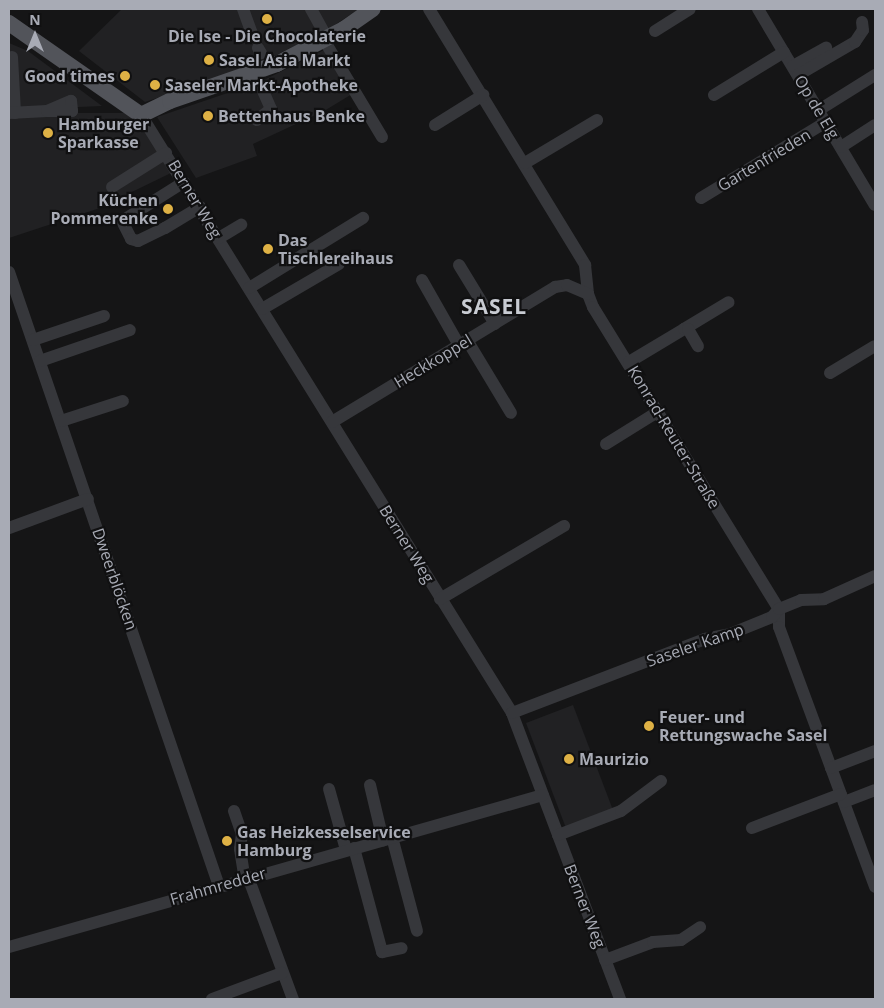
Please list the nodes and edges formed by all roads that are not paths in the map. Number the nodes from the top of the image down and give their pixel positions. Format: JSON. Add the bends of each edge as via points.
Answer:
{"nodes":[{"id":1,"x":243,"y":9,"type":"edge"},
{"id":2,"x":311,"y":9,"type":"edge"},
{"id":3,"x":373,"y":9,"type":"edge"},
{"id":4,"x":429,"y":9,"type":"edge"},
{"id":5,"x":690,"y":9,"type":"edge"},
{"id":6,"x":758,"y":9,"type":"edge"},
{"id":7,"x":862,"y":22,"type":"dead end"},
{"id":8,"x":9,"y":23,"type":"edge"},
{"id":9,"x":251,"y":31,"type":"tunnel mouth"},
{"id":10,"x":655,"y":31,"type":"dead end"},
{"id":11,"x":325,"y":39,"type":"junction"},
{"id":12,"x":826,"y":48,"type":"dead end"},
{"id":13,"x":784,"y":52,"type":"junction"},
{"id":14,"x":12,"y":57,"type":"dead end"},
{"id":15,"x":795,"y":71,"type":"junction"},
{"id":16,"x":255,"y":73,"type":"junction"},
{"id":17,"x":875,"y":75,"type":"edge"},
{"id":18,"x":483,"y":94,"type":"junction"},
{"id":19,"x":714,"y":95,"type":"dead end"},
{"id":20,"x":819,"y":110,"type":"junction"},
{"id":21,"x":47,"y":111,"type":"dead end"},
{"id":22,"x":12,"y":113,"type":"edge"},
{"id":23,"x":141,"y":115,"type":"junction"},
{"id":24,"x":257,"y":120,"type":"dead end"},
{"id":25,"x":597,"y":120,"type":"dead end"},
{"id":26,"x":826,"y":122,"type":"junction"},
{"id":27,"x":435,"y":125,"type":"dead end"},
{"id":28,"x":875,"y":125,"type":"edge"},
{"id":29,"x":382,"y":137,"type":"dead end"},
{"id":30,"x":840,"y":147,"type":"junction"},
{"id":31,"x":166,"y":153,"type":"junction"},
{"id":32,"x":524,"y":163,"type":"junction"},
{"id":33,"x":184,"y":182,"type":"junction"},
{"id":34,"x":870,"y":184,"type":"edge"},
{"id":35,"x":112,"y":187,"type":"dead end"},
{"id":36,"x":701,"y":198,"type":"dead end"},
{"id":37,"x":875,"y":205,"type":"edge"},
{"id":38,"x":200,"y":207,"type":"junction"},
{"id":39,"x":363,"y":218,"type":"dead end"},
{"id":40,"x":241,"y":225,"type":"dead end"},
{"id":41,"x":219,"y":238,"type":"junction"},
{"id":42,"x":339,"y":264,"type":"dead end"},
{"id":43,"x":459,"y":265,"type":"dead end"},
{"id":44,"x":9,"y":272,"type":"edge"},
{"id":45,"x":422,"y":280,"type":"dead end"},
{"id":46,"x":249,"y":288,"type":"junction"},
{"id":47,"x":588,"y":294,"type":"junction"},
{"id":48,"x":728,"y":302,"type":"dead end"},
{"id":49,"x":262,"y":309,"type":"junction"},
{"id":50,"x":104,"y":316,"type":"dead end"},
{"id":51,"x":495,"y":324,"type":"junction"},
{"id":52,"x":684,"y":329,"type":"junction"},
{"id":53,"x":130,"y":330,"type":"dead end"},
{"id":54,"x":32,"y":340,"type":"junction"},
{"id":55,"x":463,"y":343,"type":"junction"},
{"id":56,"x":698,"y":346,"type":"dead end"},
{"id":57,"x":875,"y":346,"type":"edge"},
{"id":58,"x":40,"y":361,"type":"junction"},
{"id":59,"x":629,"y":362,"type":"junction"},
{"id":60,"x":830,"y":373,"type":"dead end"},
{"id":61,"x":122,"y":401,"type":"dead end"},
{"id":62,"x":659,"y":411,"type":"junction"},
{"id":63,"x":510,"y":412,"type":"dead end"},
{"id":64,"x":61,"y":420,"type":"junction"},
{"id":65,"x":332,"y":422,"type":"junction"},
{"id":66,"x":606,"y":444,"type":"dead end"},
{"id":67,"x":88,"y":499,"type":"junction"},
{"id":68,"x":564,"y":526,"type":"dead end"},
{"id":69,"x":9,"y":528,"type":"edge"},
{"id":70,"x":875,"y":576,"type":"edge"},
{"id":71,"x":440,"y":599,"type":"junction"},
{"id":72,"x":779,"y":610,"type":"junction"},
{"id":73,"x":512,"y":713,"type":"junction"},
{"id":74,"x":875,"y":750,"type":"edge"},
{"id":75,"x":831,"y":768,"type":"junction"},
{"id":76,"x":662,"y":781,"type":"dead end"},
{"id":77,"x":370,"y":785,"type":"dead end"},
{"id":78,"x":329,"y":789,"type":"dead end"},
{"id":79,"x":875,"y":790,"type":"edge"},
{"id":80,"x":543,"y":795,"type":"junction"},
{"id":81,"x":842,"y":798,"type":"junction"},
{"id":82,"x":234,"y":811,"type":"dead end"},
{"id":83,"x":752,"y":828,"type":"dead end"},
{"id":84,"x":558,"y":835,"type":"junction"},
{"id":85,"x":388,"y":838,"type":"junction"},
{"id":86,"x":350,"y":849,"type":"junction"},
{"id":87,"x":872,"y":870,"type":"edge"},
{"id":88,"x":247,"y":878,"type":"junction"},
{"id":89,"x":219,"y":886,"type":"junction"},
{"id":90,"x":875,"y":886,"type":"edge"},
{"id":91,"x":700,"y":927,"type":"dead end"},
{"id":92,"x":417,"y":931,"type":"dead end"},
{"id":93,"x":9,"y":947,"type":"edge"},
{"id":94,"x":402,"y":948,"type":"dead end"},
{"id":95,"x":605,"y":960,"type":"junction"},
{"id":96,"x":282,"y":973,"type":"junction"},
{"id":97,"x":212,"y":999,"type":"edge"},
{"id":98,"x":292,"y":999,"type":"edge"},
{"id":99,"x":620,"y":999,"type":"edge"}],
"edges":[{"from":1,"to":9,"type":"street"},
{"from":2,"to":11,"type":"street"},
{"from":3,"to":11,"type":"main road"},
{"from":4,"to":18,"type":"street","name":"Konrad-Reuter-Straße"},
{"from":5,"to":10,"type":"street"},
{"from":6,"to":13,"type":"street","name":"Op de Elg"},
{"from":7,"to":15,"type":"street","via":[[863,30],[855,42]]},
{"from":8,"to":23,"type":"main road"},
{"from":11,"to":16,"type":"main road"},
{"from":11,"to":29,"type":"street"},
{"from":12,"to":15,"type":"street"},
{"from":13,"to":15,"type":"street","name":"Op de Elg"},
{"from":13,"to":19,"type":"street"},
{"from":14,"to":22,"type":"street"},
{"from":15,"to":20,"type":"street","name":"Op de Elg"},
{"from":16,"to":23,"type":"main road","via":[[170,101]]},
{"from":16,"to":24,"type":"street","via":[[271,109]]},
{"from":17,"to":20,"type":"street"},
{"from":18,"to":27,"type":"street"},
{"from":18,"to":32,"type":"street","name":"Konrad-Reuter-Straße"},
{"from":20,"to":26,"type":"street","name":"Op de Elg"},
{"from":21,"to":22,"type":"street"},
{"from":23,"to":31,"type":"street","name":"Berner Weg"},
{"from":25,"to":32,"type":"street"},
{"from":26,"to":30,"type":"street","name":"Op de Elg"},
{"from":26,"to":36,"type":"street","name":"Gartenfrieden"},
{"from":28,"to":30,"type":"street"},
{"from":30,"to":34,"type":"street","name":"Op de Elg"},
{"from":31,"to":33,"type":"street","name":"Berner Weg"},
{"from":31,"to":35,"type":"street"},
{"from":32,"to":47,"type":"street","name":"Konrad-Reuter-Straße","via":[[585,265]]},
{"from":33,"to":38,"type":"street","name":"Berner Weg"},
{"from":33,"to":38,"type":"street","via":[[122,221],[131,239],[138,241]]},
{"from":34,"to":37,"type":"street","name":"Op de Elg"},
{"from":38,"to":41,"type":"street","name":"Berner Weg"},
{"from":39,"to":46,"type":"street"},
{"from":40,"to":41,"type":"street"},
{"from":41,"to":46,"type":"street","name":"Berner Weg"},
{"from":42,"to":49,"type":"street"},
{"from":43,"to":51,"type":"street"},
{"from":44,"to":54,"type":"street","name":"Dweerblöcken"},
{"from":45,"to":55,"type":"street"},
{"from":46,"to":49,"type":"street","name":"Berner Weg"},
{"from":47,"to":51,"type":"street","name":"Heckkoppel","via":[[567,285],[555,287]]},
{"from":47,"to":59,"type":"street","name":"Konrad-Reuter-Straße"},
{"from":48,"to":52,"type":"street"},
{"from":49,"to":65,"type":"street","name":"Berner Weg"},
{"from":50,"to":54,"type":"street"},
{"from":51,"to":55,"type":"street","name":"Heckkoppel"},
{"from":52,"to":56,"type":"street","via":[[688,329]]},
{"from":52,"to":59,"type":"street"},
{"from":53,"to":58,"type":"street"},
{"from":54,"to":58,"type":"street","name":"Dweerblöcken"},
{"from":55,"to":63,"type":"street"},
{"from":55,"to":65,"type":"street","name":"Heckkoppel"},
{"from":57,"to":60,"type":"street"},
{"from":58,"to":64,"type":"street","name":"Dweerblöcken"},
{"from":59,"to":62,"type":"street","name":"Konrad-Reuter-Straße"},
{"from":61,"to":64,"type":"street"},
{"from":62,"to":66,"type":"street"},
{"from":62,"to":72,"type":"street","name":"Konrad-Reuter-Straße"},
{"from":64,"to":67,"type":"street","name":"Dweerblöcken"},
{"from":65,"to":71,"type":"street","name":"Berner Weg"},
{"from":67,"to":69,"type":"street"},
{"from":67,"to":89,"type":"street","name":"Dweerblöcken"},
{"from":68,"to":71,"type":"street"},
{"from":70,"to":72,"type":"street","name":"Saseler Kamp","via":[[824,598],[801,600]]},
{"from":71,"to":73,"type":"street","name":"Berner Weg"},
{"from":72,"to":73,"type":"street","name":"Saseler Kamp","via":[[772,617],[730,634],[705,638]]},
{"from":72,"to":75,"type":"street","name":"Konrad-Reuter-Straße","via":[[779,627]]},
{"from":73,"to":80,"type":"street","name":"Berner Weg"},
{"from":74,"to":75,"type":"street"},
{"from":75,"to":81,"type":"street","name":"Konrad-Reuter-Straße"},
{"from":76,"to":84,"type":"street","via":[[621,811]]},
{"from":77,"to":85,"type":"street"},
{"from":78,"to":86,"type":"street"},
{"from":79,"to":81,"type":"street"},
{"from":80,"to":84,"type":"street","name":"Berner Weg"},
{"from":80,"to":85,"type":"street","name":"Frahmredder"},
{"from":81,"to":83,"type":"street"},
{"from":81,"to":87,"type":"street","name":"Konrad-Reuter-Straße"},
{"from":82,"to":88,"type":"street","via":[[242,834],[241,854]]},
{"from":84,"to":95,"type":"street","name":"Berner Weg"},
{"from":85,"to":86,"type":"street","name":"Frahmredder"},
{"from":85,"to":92,"type":"street"},
{"from":86,"to":88,"type":"street","name":"Frahmredder"},
{"from":86,"to":94,"type":"street","via":[[382,952]]},
{"from":87,"to":90,"type":"street","name":"Konrad-Reuter-Straße"},
{"from":88,"to":89,"type":"street","name":"Frahmredder"},
{"from":88,"to":96,"type":"street"},
{"from":89,"to":93,"type":"street","name":"Frahmredder"},
{"from":91,"to":95,"type":"street","via":[[681,940],[657,941]]},
{"from":95,"to":99,"type":"street","name":"Berner Weg"},
{"from":96,"to":97,"type":"street"},
{"from":96,"to":98,"type":"street"}]}
